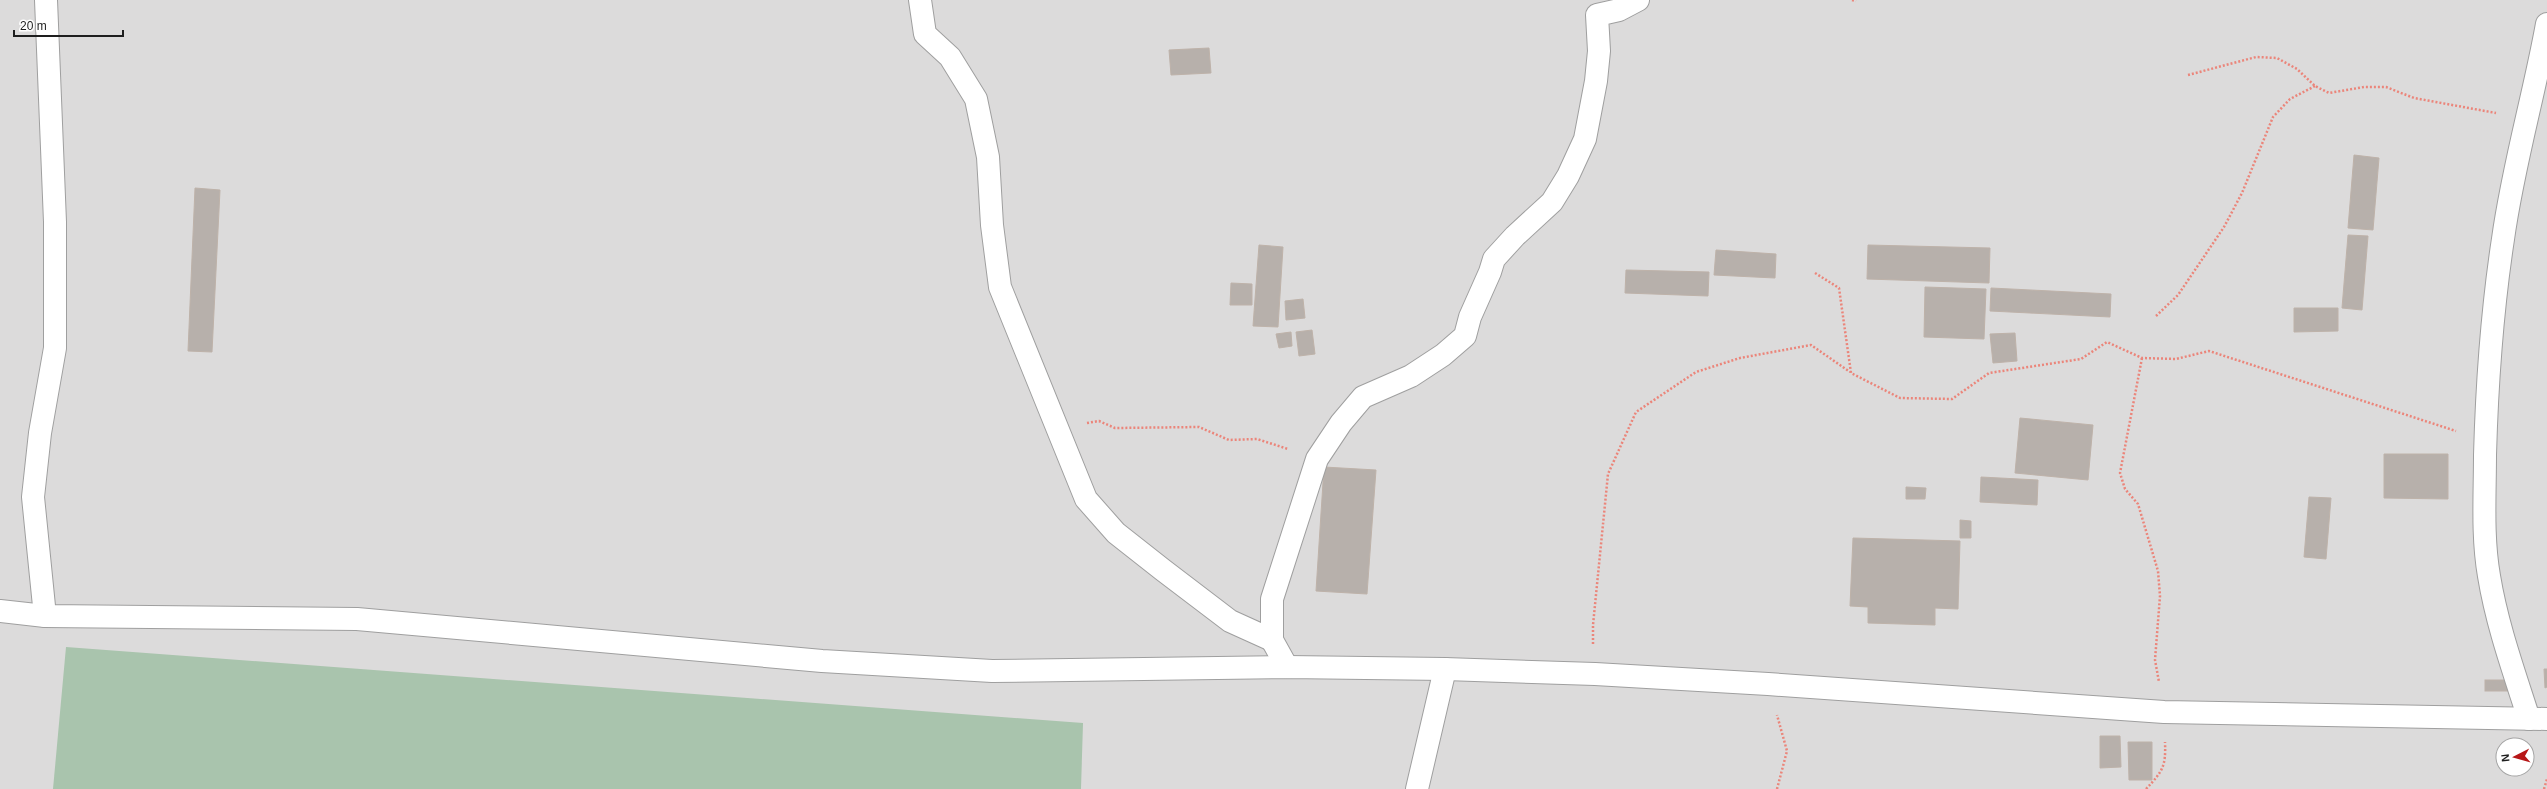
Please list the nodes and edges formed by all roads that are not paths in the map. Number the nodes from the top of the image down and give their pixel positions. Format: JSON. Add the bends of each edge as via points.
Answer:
{"nodes":[{"id":1,"x":46,"y":0,"type":"edge"},
{"id":2,"x":920,"y":0,"type":"edge"},
{"id":3,"x":1638,"y":0,"type":"edge"},
{"id":4,"x":1594,"y":8,"type":"edge"},
{"id":5,"x":2547,"y":24,"type":"edge"},
{"id":6,"x":0,"y":611,"type":"edge"},
{"id":7,"x":45,"y":616,"type":"junction"},
{"id":8,"x":1272,"y":640,"type":"junction"},
{"id":9,"x":1287,"y":667,"type":"junction"},
{"id":10,"x":1445,"y":669,"type":"junction"},
{"id":11,"x":2538,"y":719,"type":"edge"},
{"id":12,"x":1417,"y":789,"type":"edge"}],
"edges":[{"from":1,"to":7,"type":"street","via":[[55,222],[55,348],[40,433],[33,497]]},
{"from":2,"to":8,"type":"street","via":[[926,34],[950,57],[976,99],[988,157],[992,225],[1000,288],[1086,498],[1116,533],[1230,621]]},
{"from":3,"to":4,"type":"street","via":[[1619,10]]},
{"from":4,"to":8,"type":"street","via":[[1599,51],[1596,81],[1585,139],[1568,176],[1552,202],[1494,259],[1470,317],[1465,336],[1443,356],[1411,376],[1363,397],[1341,422],[1317,459],[1272,599]]},
{"from":5,"to":11,"type":"street","via":[[2525,118],[2503,239],[2487,385],[2486,440],[2485,522],[2488,574],[2498,620]]},
{"from":6,"to":7,"type":"street"},
{"from":7,"to":9,"type":"street","via":[[357,619],[822,661],[992,671]]},
{"from":8,"to":9,"type":"street"},
{"from":9,"to":10,"type":"street"},
{"from":10,"to":11,"type":"street","via":[[1768,684],[2164,712]]},
{"from":10,"to":12,"type":"street"}]}
